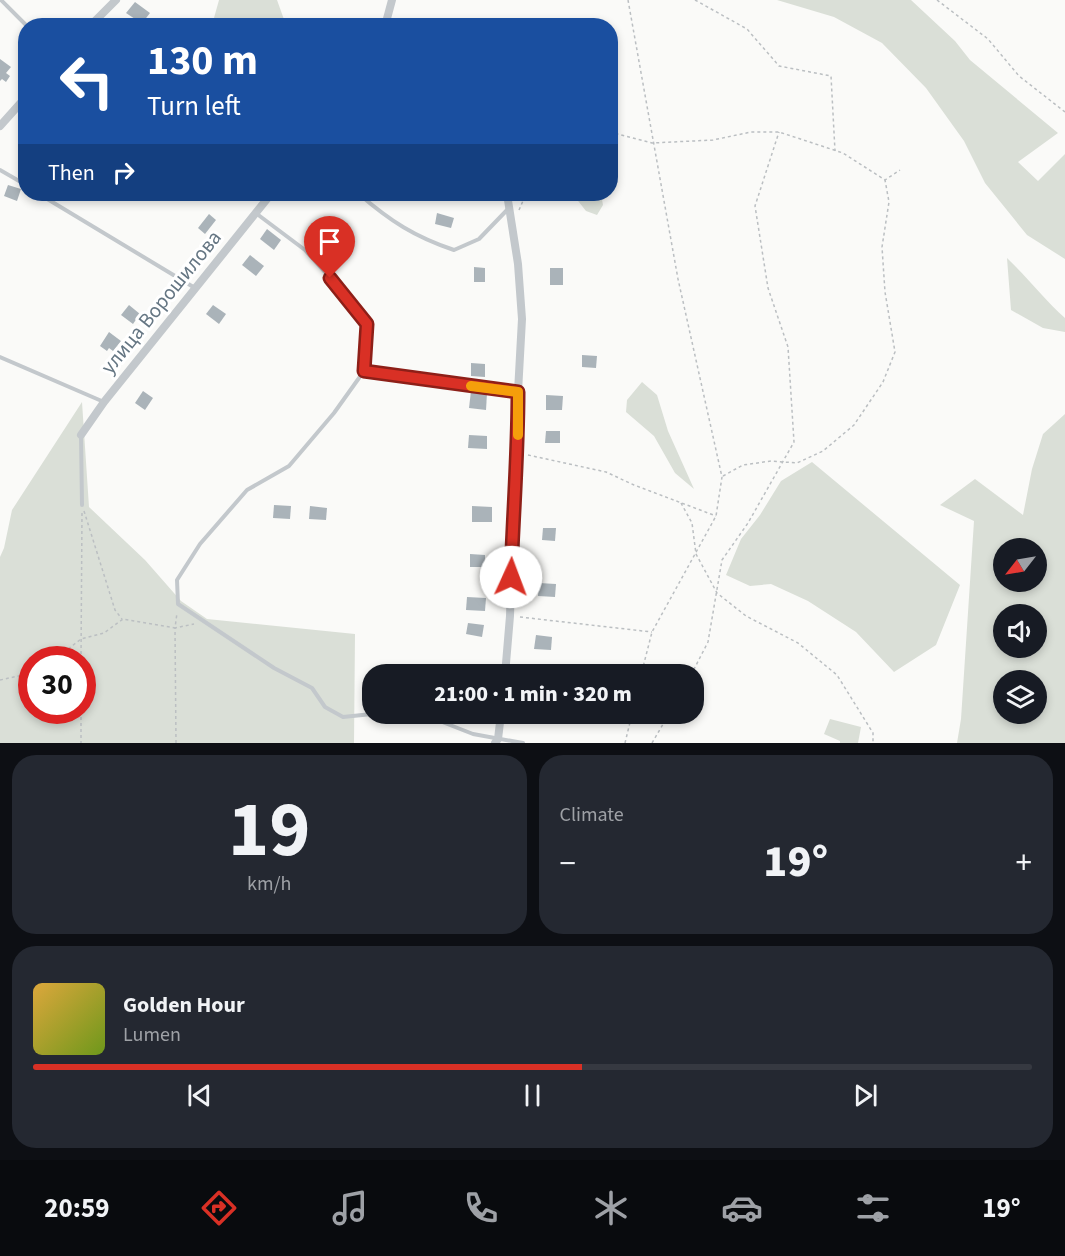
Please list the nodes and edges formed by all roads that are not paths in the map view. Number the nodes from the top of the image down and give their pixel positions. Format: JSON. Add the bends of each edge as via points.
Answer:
{"nodes":[{"id":1,"x":1,"y":0,"type":"edge"},
{"id":2,"x":116,"y":0,"type":"edge"},
{"id":3,"x":392,"y":0,"type":"edge"},
{"id":4,"x":19,"y":18,"type":"edge"},
{"id":5,"x":98,"y":18,"type":"edge"},
{"id":6,"x":387,"y":18,"type":"edge"},
{"id":7,"x":18,"y":106,"type":"edge"},
{"id":8,"x":0,"y":126,"type":"edge"},
{"id":9,"x":0,"y":170,"type":"edge"},
{"id":10,"x":18,"y":180,"type":"edge"},
{"id":11,"x":50,"y":201,"type":"edge"},
{"id":12,"x":265,"y":201,"type":"edge"},
{"id":13,"x":367,"y":201,"type":"edge"},
{"id":14,"x":507,"y":201,"type":"edge"},
{"id":15,"x":508,"y":209,"type":"junction"},
{"id":16,"x":256,"y":213,"type":"junction"},
{"id":17,"x":195,"y":289,"type":"junction"},
{"id":18,"x":0,"y":357,"type":"edge"},
{"id":19,"x":364,"y":371,"type":"junction"},
{"id":20,"x":518,"y":392,"type":"junction"},
{"id":21,"x":104,"y":402,"type":"junction"},
{"id":22,"x":81,"y":435,"type":"joint"},
{"id":23,"x":82,"y":505,"type":"road end"},
{"id":24,"x":506,"y":664,"type":"edge"},
{"id":25,"x":362,"y":715,"type":"edge"},
{"id":26,"x":447,"y":724,"type":"edge"},
{"id":27,"x":500,"y":724,"type":"edge"},
{"id":28,"x":497,"y":741,"type":"edge"},
{"id":29,"x":523,"y":743,"type":"edge"}],
"edges":[{"from":1,"to":4,"type":"lane"},
{"from":2,"to":5,"type":"street"},
{"from":3,"to":6,"type":"street"},
{"from":7,"to":8,"type":"street"},
{"from":9,"to":10,"type":"lane"},
{"from":11,"to":17,"type":"lane"},
{"from":12,"to":16,"type":"street","name":"улица Ворошилова"},
{"from":13,"to":15,"type":"lane","via":[[387,219],[424,240],[454,250],[479,239]]},
{"from":14,"to":15,"type":"street"},
{"from":15,"to":20,"type":"street","via":[[522,319]]},
{"from":16,"to":17,"type":"street","name":"улица Ворошилова"},
{"from":16,"to":19,"type":"lane","via":[[305,250],[367,324]]},
{"from":17,"to":21,"type":"street","name":"улица Ворошилова"},
{"from":18,"to":21,"type":"lane"},
{"from":19,"to":20,"type":"lane"},
{"from":19,"to":25,"type":"lane","via":[[289,466],[247,490],[200,544],[177,580],[178,604],[274,668],[312,688],[325,707],[344,717]]},
{"from":20,"to":24,"type":"street"},
{"from":21,"to":22,"type":"street","name":"улица Ворошилова"},
{"from":22,"to":23,"type":"lane"},
{"from":26,"to":28,"type":"lane"},
{"from":27,"to":28,"type":"street"},
{"from":28,"to":29,"type":"lane"}]}
